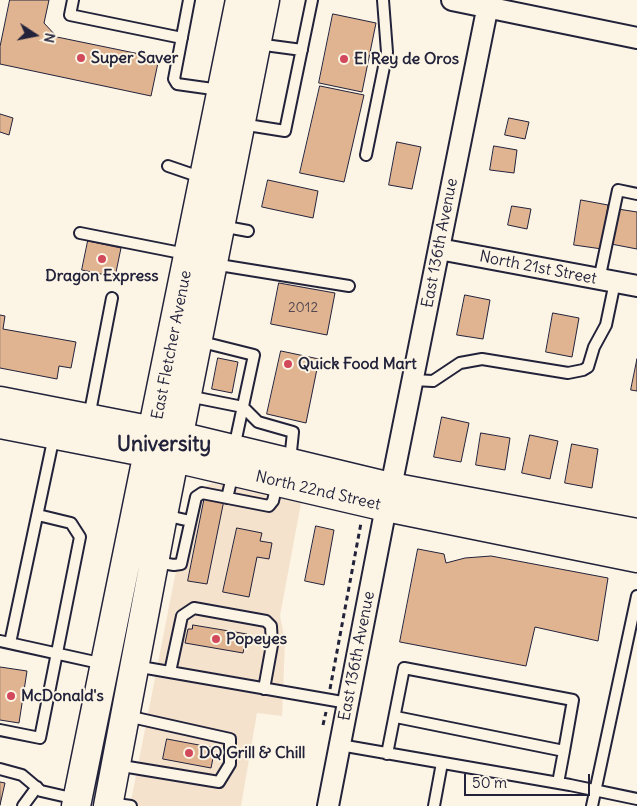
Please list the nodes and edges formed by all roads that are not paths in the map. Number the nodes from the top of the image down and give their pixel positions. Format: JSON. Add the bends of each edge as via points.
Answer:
{"nodes":[{"id":1,"x":73,"y":0,"type":"edge"},
{"id":2,"x":189,"y":0,"type":"edge"},
{"id":3,"x":240,"y":0,"type":"edge"},
{"id":4,"x":265,"y":0,"type":"edge"},
{"id":5,"x":312,"y":0,"type":"edge"},
{"id":6,"x":383,"y":0,"type":"edge"},
{"id":7,"x":452,"y":0,"type":"edge"},
{"id":8,"x":488,"y":4,"type":"edge"},
{"id":9,"x":182,"y":38,"type":"junction"},
{"id":10,"x":637,"y":38,"type":"edge"},
{"id":11,"x":256,"y":44,"type":"junction"},
{"id":12,"x":302,"y":50,"type":"junction"},
{"id":13,"x":223,"y":90,"type":"junction"},
{"id":14,"x":240,"y":124,"type":"junction"},
{"id":15,"x":366,"y":156,"type":"dead end"},
{"id":16,"x":168,"y":166,"type":"dead end"},
{"id":17,"x":206,"y":178,"type":"junction"},
{"id":18,"x":637,"y":194,"type":"edge"},
{"id":19,"x":220,"y":226,"type":"junction"},
{"id":20,"x":248,"y":231,"type":"dead end"},
{"id":21,"x":80,"y":233,"type":"dead end"},
{"id":22,"x":439,"y":249,"type":"junction"},
{"id":23,"x":201,"y":260,"type":"junction"},
{"id":24,"x":607,"y":281,"type":"junction"},
{"id":25,"x":349,"y":286,"type":"dead end"},
{"id":26,"x":637,"y":286,"type":"edge"},
{"id":27,"x":112,"y":298,"type":"dead end"},
{"id":28,"x":197,"y":341,"type":"junction"},
{"id":29,"x":412,"y":380,"type":"junction"},
{"id":30,"x":187,"y":396,"type":"junction"},
{"id":31,"x":0,"y":401,"type":"edge"},
{"id":32,"x":243,"y":408,"type":"junction"},
{"id":33,"x":88,"y":419,"type":"junction"},
{"id":34,"x":0,"y":424,"type":"edge"},
{"id":35,"x":54,"y":435,"type":"junction"},
{"id":36,"x":164,"y":445,"type":"junction"},
{"id":37,"x":234,"y":461,"type":"junction"},
{"id":38,"x":284,"y":472,"type":"junction"},
{"id":39,"x":389,"y":497,"type":"junction"},
{"id":40,"x":227,"y":498,"type":"junction"},
{"id":41,"x":38,"y":515,"type":"junction"},
{"id":42,"x":163,"y":515,"type":"junction"},
{"id":43,"x":190,"y":521,"type":"junction"},
{"id":44,"x":637,"y":532,"type":"edge"},
{"id":45,"x":637,"y":558,"type":"edge"},
{"id":46,"x":154,"y":562,"type":"junction"},
{"id":47,"x":637,"y":596,"type":"edge"},
{"id":48,"x":5,"y":642,"type":"edge"},
{"id":49,"x":56,"y":654,"type":"junction"},
{"id":50,"x":104,"y":664,"type":"junction"},
{"id":51,"x":134,"y":666,"type":"junction"},
{"id":52,"x":170,"y":672,"type":"junction"},
{"id":53,"x":264,"y":688,"type":"junction"},
{"id":54,"x":348,"y":703,"type":"junction"},
{"id":55,"x":124,"y":715,"type":"junction"},
{"id":56,"x":396,"y":717,"type":"junction"},
{"id":57,"x":0,"y":724,"type":"edge"},
{"id":58,"x":0,"y":730,"type":"edge"},
{"id":59,"x":16,"y":733,"type":"junction"},
{"id":60,"x":340,"y":745,"type":"junction"},
{"id":61,"x":564,"y":750,"type":"junction"},
{"id":62,"x":387,"y":754,"type":"junction"},
{"id":63,"x":442,"y":763,"type":"junction"},
{"id":64,"x":115,"y":765,"type":"junction"},
{"id":65,"x":0,"y":769,"type":"edge"},
{"id":66,"x":558,"y":783,"type":"junction"},
{"id":67,"x":37,"y":787,"type":"junction"},
{"id":68,"x":596,"y":790,"type":"junction"},
{"id":69,"x":637,"y":799,"type":"edge"},
{"id":70,"x":76,"y":803,"type":"edge"},
{"id":71,"x":116,"y":805,"type":"edge"},
{"id":72,"x":23,"y":806,"type":"edge"},
{"id":73,"x":328,"y":806,"type":"edge"},
{"id":74,"x":434,"y":806,"type":"edge"},
{"id":75,"x":592,"y":806,"type":"edge"}],
"edges":[{"from":1,"to":9,"type":"lane","via":[[70,16]]},
{"from":2,"to":9,"type":"lane"},
{"from":3,"to":13,"type":"main road","name":"East Fletcher Avenue"},
{"from":4,"to":11,"type":"main road","name":"East Fletcher Avenue"},
{"from":5,"to":12,"type":"lane"},
{"from":6,"to":15,"type":"lane","via":[[386,52]]},
{"from":7,"to":8,"type":"street"},
{"from":8,"to":10,"type":"street"},
{"from":8,"to":22,"type":"street","name":"East 136th Avenue"},
{"from":9,"to":13,"type":"lane","via":[[174,79],[177,84]]},
{"from":11,"to":12,"type":"lane"},
{"from":11,"to":14,"type":"main road","name":"East Fletcher Avenue"},
{"from":12,"to":14,"type":"lane","via":[[286,132]]},
{"from":13,"to":17,"type":"main road","name":"East Fletcher Avenue"},
{"from":14,"to":19,"type":"main road","name":"East Fletcher Avenue"},
{"from":16,"to":17,"type":"lane"},
{"from":17,"to":23,"type":"main road","name":"East Fletcher Avenue"},
{"from":18,"to":24,"type":"lane","via":[[618,190]]},
{"from":19,"to":20,"type":"lane"},
{"from":19,"to":23,"type":"main road","name":"East Fletcher Avenue"},
{"from":21,"to":23,"type":"lane"},
{"from":22,"to":24,"type":"street","name":"North 21st Street"},
{"from":22,"to":29,"type":"street","name":"East 136th Avenue"},
{"from":23,"to":25,"type":"lane"},
{"from":23,"to":28,"type":"main road","name":"East Fletcher Avenue"},
{"from":23,"to":36,"type":"main road","name":"East Fletcher Avenue"},
{"from":24,"to":26,"type":"street","name":"North 21st Street"},
{"from":24,"to":29,"type":"lane","via":[[606,325],[588,366],[583,370],[568,373],[482,359],[460,363],[433,381]]},
{"from":27,"to":33,"type":"lane"},
{"from":28,"to":30,"type":"main road","name":"East Fletcher Avenue"},
{"from":28,"to":32,"type":"lane","via":[[254,355]]},
{"from":29,"to":39,"type":"street","name":"East 136th Avenue"},
{"from":30,"to":32,"type":"lane"},
{"from":30,"to":36,"type":"main road","name":"East Fletcher Avenue"},
{"from":31,"to":33,"type":"main road","name":"North 22nd Street"},
{"from":32,"to":37,"type":"lane"},
{"from":32,"to":38,"type":"lane","via":[[258,422],[293,432]]},
{"from":33,"to":36,"type":"main road","name":"North 22nd Street"},
{"from":34,"to":35,"type":"main road","name":"North 22nd Street"},
{"from":35,"to":36,"type":"main road","name":"North 22nd Street"},
{"from":35,"to":41,"type":"lane"},
{"from":36,"to":37,"type":"main road","name":"North 22nd Street"},
{"from":36,"to":42,"type":"main road","name":"East Fletcher Avenue"},
{"from":36,"to":50,"type":"main road","name":"East Fletcher Avenue"},
{"from":37,"to":38,"type":"main road","name":"North 22nd Street"},
{"from":37,"to":40,"type":"lane"},
{"from":38,"to":39,"type":"main road","name":"North 22nd Street"},
{"from":38,"to":40,"type":"lane","via":[[269,506]]},
{"from":39,"to":44,"type":"main road","name":"North 22nd Street"},
{"from":39,"to":45,"type":"main road","name":"North 22nd Street"},
{"from":39,"to":54,"type":"street","name":"East 136th Avenue"},
{"from":40,"to":43,"type":"lane","via":[[202,493],[196,497]]},
{"from":41,"to":48,"type":"lane"},
{"from":41,"to":49,"type":"lane","via":[[71,523],[80,536]]},
{"from":42,"to":43,"type":"lane"},
{"from":42,"to":46,"type":"main road","name":"East Fletcher Avenue"},
{"from":43,"to":46,"type":"lane","via":[[181,564]]},
{"from":46,"to":51,"type":"main road","name":"East Fletcher Avenue"},
{"from":47,"to":68,"type":"lane"},
{"from":48,"to":49,"type":"lane"},
{"from":49,"to":50,"type":"lane"},
{"from":49,"to":59,"type":"lane","via":[[40,738]]},
{"from":50,"to":70,"type":"main road","name":"East Fletcher Avenue"},
{"from":51,"to":52,"type":"lane"},
{"from":51,"to":55,"type":"main road","name":"East Fletcher Avenue"},
{"from":52,"to":53,"type":"lane"},
{"from":52,"to":53,"type":"lane","via":[[182,616],[194,608],[266,621],[271,626],[272,645]]},
{"from":53,"to":54,"type":"lane"},
{"from":54,"to":60,"type":"street","name":"East 136th Avenue"},
{"from":55,"to":64,"type":"main road","name":"East Fletcher Avenue"},
{"from":55,"to":64,"type":"lane","via":[[230,739],[230,764],[219,782]]},
{"from":56,"to":61,"type":"lane"},
{"from":56,"to":61,"type":"lane","via":[[404,668],[573,700]]},
{"from":56,"to":62,"type":"lane"},
{"from":57,"to":59,"type":"lane","via":[[10,726]]},
{"from":58,"to":59,"type":"lane"},
{"from":60,"to":62,"type":"lane"},
{"from":60,"to":73,"type":"street","name":"East 136th Avenue"},
{"from":61,"to":66,"type":"lane"},
{"from":62,"to":63,"type":"lane"},
{"from":63,"to":66,"type":"lane"},
{"from":63,"to":74,"type":"lane"},
{"from":64,"to":71,"type":"main road","name":"East Fletcher Avenue"},
{"from":65,"to":67,"type":"lane","via":[[22,775]]},
{"from":66,"to":68,"type":"lane"},
{"from":67,"to":70,"type":"lane"},
{"from":67,"to":72,"type":"lane"},
{"from":68,"to":69,"type":"lane"},
{"from":68,"to":75,"type":"lane"}]}
